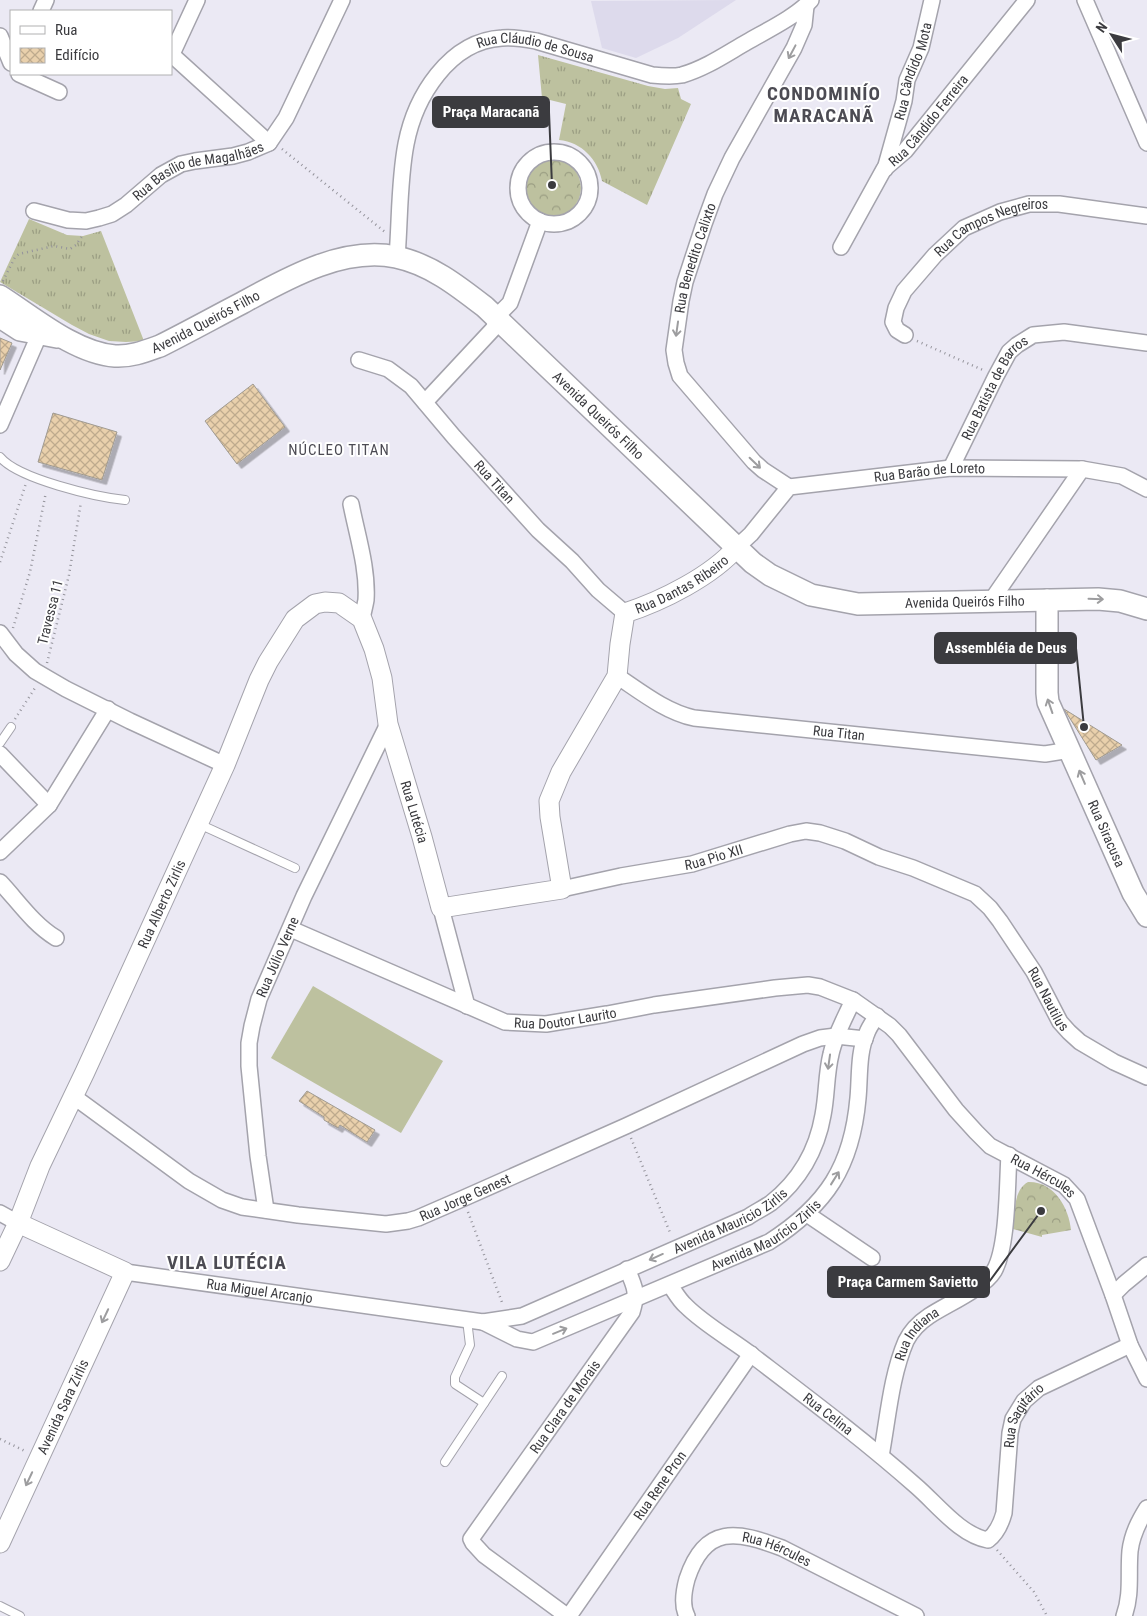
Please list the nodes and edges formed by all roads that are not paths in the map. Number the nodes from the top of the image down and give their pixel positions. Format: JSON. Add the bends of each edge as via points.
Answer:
{"nodes":[{"id":1,"x":197,"y":0,"type":"edge"},
{"id":2,"x":342,"y":0,"type":"edge"},
{"id":3,"x":932,"y":0,"type":"edge"},
{"id":4,"x":1027,"y":0,"type":"edge"},
{"id":5,"x":1085,"y":0,"type":"edge"},
{"id":6,"x":806,"y":2,"type":"edge"},
{"id":7,"x":0,"y":36,"type":"edge"},
{"id":8,"x":172,"y":54,"type":"edge"},
{"id":9,"x":10,"y":61,"type":"edge"},
{"id":10,"x":21,"y":75,"type":"edge"},
{"id":11,"x":59,"y":92,"type":"dead end"},
{"id":12,"x":269,"y":143,"type":"junction"},
{"id":13,"x":1147,"y":143,"type":"edge"},
{"id":14,"x":884,"y":169,"type":"junction"},
{"id":15,"x":34,"y":211,"type":"dead end"},
{"id":16,"x":1147,"y":216,"type":"edge"},
{"id":17,"x":540,"y":221,"type":"junction"},
{"id":18,"x":840,"y":247,"type":"dead end"},
{"id":19,"x":397,"y":258,"type":"junction"},
{"id":20,"x":1,"y":289,"type":"edge"},
{"id":21,"x":0,"y":317,"type":"edge"},
{"id":22,"x":496,"y":317,"type":"junction"},
{"id":23,"x":41,"y":329,"type":"junction"},
{"id":24,"x":905,"y":335,"type":"road end"},
{"id":25,"x":1147,"y":343,"type":"edge"},
{"id":26,"x":359,"y":360,"type":"dead end"},
{"id":27,"x":425,"y":402,"type":"junction"},
{"id":28,"x":0,"y":425,"type":"edge"},
{"id":29,"x":0,"y":457,"type":"edge"},
{"id":30,"x":951,"y":468,"type":"junction"},
{"id":31,"x":1082,"y":469,"type":"junction"},
{"id":32,"x":789,"y":487,"type":"junction"},
{"id":33,"x":1147,"y":490,"type":"edge"},
{"id":34,"x":125,"y":500,"type":"dead end"},
{"id":35,"x":350,"y":504,"type":"dead end"},
{"id":36,"x":737,"y":547,"type":"junction"},
{"id":37,"x":1047,"y":600,"type":"junction"},
{"id":38,"x":991,"y":601,"type":"junction"},
{"id":39,"x":1147,"y":609,"type":"edge"},
{"id":40,"x":626,"y":613,"type":"junction"},
{"id":41,"x":362,"y":619,"type":"junction"},
{"id":42,"x":4,"y":638,"type":"edge"},
{"id":43,"x":617,"y":676,"type":"junction"},
{"id":44,"x":108,"y":709,"type":"junction"},
{"id":45,"x":388,"y":724,"type":"junction"},
{"id":46,"x":10,"y":727,"type":"road end"},
{"id":47,"x":0,"y":743,"type":"edge"},
{"id":48,"x":1070,"y":750,"type":"junction"},
{"id":49,"x":0,"y":754,"type":"edge"},
{"id":50,"x":225,"y":765,"type":"junction"},
{"id":51,"x":49,"y":805,"type":"junction"},
{"id":52,"x":198,"y":824,"type":"junction"},
{"id":53,"x":0,"y":852,"type":"edge"},
{"id":54,"x":295,"y":868,"type":"dead end"},
{"id":55,"x":0,"y":882,"type":"edge"},
{"id":56,"x":562,"y":889,"type":"junction"},
{"id":57,"x":975,"y":894,"type":"joint"},
{"id":58,"x":442,"y":908,"type":"junction"},
{"id":59,"x":1147,"y":916,"type":"edge"},
{"id":60,"x":290,"y":929,"type":"junction"},
{"id":61,"x":56,"y":938,"type":"dead end"},
{"id":62,"x":853,"y":1000,"type":"junction"},
{"id":63,"x":467,"y":1006,"type":"junction"},
{"id":64,"x":876,"y":1016,"type":"junction"},
{"id":65,"x":836,"y":1036,"type":"junction"},
{"id":66,"x":865,"y":1039,"type":"junction"},
{"id":67,"x":1147,"y":1077,"type":"edge"},
{"id":68,"x":73,"y":1096,"type":"junction"},
{"id":69,"x":1009,"y":1155,"type":"junction"},
{"id":70,"x":266,"y":1210,"type":"junction"},
{"id":71,"x":0,"y":1213,"type":"edge"},
{"id":72,"x":807,"y":1214,"type":"junction"},
{"id":73,"x":18,"y":1223,"type":"junction"},
{"id":74,"x":872,"y":1258,"type":"dead end"},
{"id":75,"x":0,"y":1261,"type":"edge"},
{"id":76,"x":1147,"y":1265,"type":"edge"},
{"id":77,"x":627,"y":1269,"type":"junction"},
{"id":78,"x":125,"y":1272,"type":"junction"},
{"id":79,"x":670,"y":1285,"type":"junction"},
{"id":80,"x":1113,"y":1294,"type":"junction"},
{"id":81,"x":636,"y":1299,"type":"junction"},
{"id":82,"x":515,"y":1317,"type":"junction"},
{"id":83,"x":468,"y":1320,"type":"junction"},
{"id":84,"x":483,"y":1322,"type":"junction"},
{"id":85,"x":528,"y":1342,"type":"junction"},
{"id":86,"x":1130,"y":1345,"type":"junction"},
{"id":87,"x":750,"y":1354,"type":"junction"},
{"id":88,"x":502,"y":1376,"type":"dead end"},
{"id":89,"x":1147,"y":1379,"type":"edge"},
{"id":90,"x":484,"y":1403,"type":"junction"},
{"id":91,"x":881,"y":1456,"type":"junction"},
{"id":92,"x":445,"y":1462,"type":"dead end"},
{"id":93,"x":1147,"y":1508,"type":"edge"},
{"id":94,"x":988,"y":1540,"type":"joint"},
{"id":95,"x":0,"y":1543,"type":"edge"},
{"id":96,"x":0,"y":1606,"type":"edge"},
{"id":97,"x":20,"y":1616,"type":"edge"},
{"id":98,"x":568,"y":1616,"type":"edge"},
{"id":99,"x":687,"y":1616,"type":"edge"},
{"id":100,"x":916,"y":1616,"type":"edge"},
{"id":101,"x":1124,"y":1616,"type":"edge"}],
"edges":[{"from":1,"to":8,"type":"street"},
{"from":2,"to":12,"type":"street","name":"Rua Basílio de Magalhães","via":[[286,118]]},
{"from":3,"to":14,"type":"street","name":"Rua Cândido Mota","via":[[921,48],[906,80],[904,101]]},
{"from":4,"to":14,"type":"street","name":"Rua Cândido Ferreira","via":[[905,151]]},
{"from":5,"to":13,"type":"street"},
{"from":6,"to":19,"type":"street","name":"Rua Cláudio de Sousa","via":[[768,30],[698,70],[680,75],[652,74],[519,38],[500,38],[466,49],[433,81],[413,120],[404,159]]},
{"from":6,"to":32,"type":"street","name":"Rua Benedito Calixto","one_way":true,"via":[[804,25],[794,48],[715,194],[685,282],[674,350],[680,376],[754,462]]},
{"from":7,"to":9,"type":"street"},
{"from":8,"to":12,"type":"street"},
{"from":10,"to":11,"type":"street"},
{"from":12,"to":15,"type":"street","name":"Rua Basílio de Magalhães","via":[[233,156],[181,164],[112,214],[99,218],[68,220]]},
{"from":14,"to":18,"type":"street","name":"Rua Cândido Ferreira"},
{"from":16,"to":24,"type":"street","name":"Rua Campos Negreiros","via":[[1059,204],[1029,204],[1000,212],[964,228],[934,255],[904,290],[894,322],[897,330]]},
{"from":17,"to":17,"type":"street","via":[[563,223],[574,218],[589,200],[589,176],[574,158],[563,153],[540,155],[522,171],[518,194],[522,206]]},
{"from":17,"to":22,"type":"street","via":[[510,302]]},
{"from":19,"to":22,"type":"main road","name":"Avenida Queirós Filho","via":[[447,279]]},
{"from":19,"to":23,"type":"main road","name":"Avenida Queirós Filho","via":[[383,255],[358,257],[300,273],[139,354],[115,356],[85,348]]},
{"from":20,"to":23,"type":"main road","name":"Avenida Queirós Filho"},
{"from":21,"to":23,"type":"main road","name":"Avenida Queirós Filho","via":[[20,330]]},
{"from":22,"to":27,"type":"street","via":[[494,328]]},
{"from":22,"to":36,"type":"main road","name":"Avenida Queirós Filho"},
{"from":23,"to":28,"type":"street"},
{"from":25,"to":30,"type":"street","name":"Rua Batista de Barros","via":[[1064,332],[1034,335],[1017,345],[996,376]]},
{"from":26,"to":27,"type":"street","name":"Rua Titan","via":[[388,369],[412,386]]},
{"from":27,"to":40,"type":"street","name":"Rua Titan","via":[[538,530]]},
{"from":29,"to":34,"type":"lane","via":[[29,475],[104,498]]},
{"from":30,"to":31,"type":"street","name":"Rua Barão de Loreto"},
{"from":30,"to":32,"type":"street","name":"Rua Barão de Loreto"},
{"from":31,"to":33,"type":"street","name":"Rua Barão de Loreto","via":[[1122,476]]},
{"from":31,"to":38,"type":"street"},
{"from":32,"to":36,"type":"street"},
{"from":35,"to":41,"type":"street","via":[[366,586]]},
{"from":36,"to":38,"type":"main road","name":"Avenida Queirós Filho","via":[[764,571],[791,586],[811,595],[839,601],[858,604]]},
{"from":36,"to":40,"type":"street","name":"Rua Dantas Ribeiro","via":[[728,558],[697,579]]},
{"from":37,"to":38,"type":"main road","name":"Avenida Queirós Filho"},
{"from":37,"to":39,"type":"main road","name":"Avenida Queirós Filho","one_way":true,"via":[[1098,599]]},
{"from":48,"to":37,"type":"main road","name":"Rua Siracusa","one_way":true,"via":[[1048,702]]},
{"from":40,"to":43,"type":"street","name":"Rua Dantas Ribeiro"},
{"from":41,"to":45,"type":"street","name":"Rua Lutécia","via":[[382,678]]},
{"from":41,"to":50,"type":"street","name":"Rua Alberto Zirlis","via":[[339,603],[325,602],[315,604],[295,619],[259,680]]},
{"from":42,"to":44,"type":"street","via":[[28,666]]},
{"from":43,"to":48,"type":"street","name":"Rua Titan","via":[[681,716],[1045,754]]},
{"from":43,"to":56,"type":"street","via":[[561,772],[549,801]]},
{"from":44,"to":50,"type":"street"},
{"from":44,"to":51,"type":"street"},
{"from":45,"to":58,"type":"street","name":"Rua Lutécia"},
{"from":45,"to":60,"type":"street","name":"Rua Júlio Verne"},
{"from":46,"to":47,"type":"lane"},
{"from":59,"to":48,"type":"main road","name":"Rua Siracusa","one_way":true,"via":[[1133,893]]},
{"from":49,"to":51,"type":"street"},
{"from":50,"to":52,"type":"street","name":"Rua Alberto Zirlis"},
{"from":51,"to":53,"type":"street"},
{"from":52,"to":54,"type":"lane"},
{"from":52,"to":68,"type":"street","name":"Rua Alberto Zirlis"},
{"from":55,"to":61,"type":"street","via":[[45,932]]},
{"from":56,"to":57,"type":"street","name":"Rua Pio XII","via":[[692,864],[806,831],[845,841]]},
{"from":56,"to":58,"type":"street","name":"Rua Pio XII"},
{"from":57,"to":67,"type":"street","name":"Rua Nautilus","via":[[1006,929],[1069,1032],[1114,1062]]},
{"from":58,"to":63,"type":"street","name":"Rua Lutécia"},
{"from":60,"to":63,"type":"street","name":"Rua Doutor Laurito"},
{"from":60,"to":70,"type":"street","name":"Rua Júlio Verne","via":[[259,999],[249,1043],[254,1125]]},
{"from":62,"to":63,"type":"street","name":"Rua Doutor Laurito","via":[[808,985],[654,1005],[546,1024],[505,1022]]},
{"from":62,"to":64,"type":"street"},
{"from":62,"to":65,"type":"street","name":"Avenida Mauricio Zirlis"},
{"from":64,"to":66,"type":"street","name":"Avenida Maurício Zirlis"},
{"from":64,"to":69,"type":"street","name":"Rua Hércules","via":[[899,1035],[976,1132],[990,1146]]},
{"from":65,"to":66,"type":"street","name":"Rua Jorge Genest"},
{"from":65,"to":70,"type":"street","name":"Rua Jorge Genest","via":[[803,1044],[413,1219],[386,1224]]},
{"from":65,"to":77,"type":"street","name":"Avenida Mauricio Zirlis","one_way":true,"via":[[830,1055],[818,1138],[799,1174],[771,1203],[748,1217]]},
{"from":72,"to":66,"type":"street","name":"Avenida Maurício Zirlis","one_way":true,"via":[[836,1178],[846,1158],[856,1119]]},
{"from":68,"to":70,"type":"street","name":"Rua Jorge Genest","via":[[188,1181],[222,1200]]},
{"from":68,"to":73,"type":"street","name":"Rua Alberto Zirlis"},
{"from":69,"to":80,"type":"street","name":"Rua Hércules","via":[[1064,1185],[1077,1199]]},
{"from":69,"to":91,"type":"street","name":"Rua Indiana","via":[[1003,1242],[994,1270],[986,1281],[926,1317],[907,1340],[895,1375]]},
{"from":71,"to":73,"type":"street"},
{"from":72,"to":74,"type":"street"},
{"from":72,"to":79,"type":"street","name":"Avenida Maurício Zirlis","via":[[769,1242]]},
{"from":73,"to":75,"type":"street","name":"Rua Alberto Zirlis"},
{"from":73,"to":78,"type":"street","name":"Rua Miguel Arcanjo"},
{"from":76,"to":80,"type":"street"},
{"from":77,"to":81,"type":"street","via":[[635,1286]]},
{"from":77,"to":82,"type":"street","name":"Avenida Mauricio Zirlis"},
{"from":78,"to":83,"type":"street","name":"Rua Miguel Arcanjo"},
{"from":78,"to":95,"type":"street","name":"Avenida Sara Zirlis","one_way":true},
{"from":79,"to":81,"type":"street","name":"Avenida Maurício Zirlis"},
{"from":79,"to":87,"type":"street","name":"Rua Celina","via":[[684,1305]]},
{"from":80,"to":86,"type":"street","name":"Rua Hércules"},
{"from":85,"to":81,"type":"street","name":"Avenida Maurício Zirlis","one_way":true},
{"from":81,"to":98,"type":"street","name":"Rua Clara de Morais","via":[[625,1323],[471,1539],[484,1555]]},
{"from":82,"to":84,"type":"street","name":"Avenida Mauricio Zirlis"},
{"from":82,"to":85,"type":"street"},
{"from":83,"to":84,"type":"street","name":"Rua Miguel Arcanjo"},
{"from":83,"to":90,"type":"lane","via":[[469,1350],[455,1377],[455,1384]]},
{"from":84,"to":85,"type":"street"},
{"from":86,"to":89,"type":"street","name":"Rua Hércules"},
{"from":86,"to":94,"type":"street","name":"Rua Sagitário","via":[[1039,1388],[1024,1401],[1013,1419],[1010,1432],[1004,1513],[994,1536]]},
{"from":87,"to":91,"type":"street","name":"Rua Celina"},
{"from":87,"to":98,"type":"street","name":"Rua Rene Pron"},
{"from":88,"to":90,"type":"lane"},
{"from":90,"to":92,"type":"lane"},
{"from":91,"to":94,"type":"street","name":"Rua Celina","via":[[964,1530]]},
{"from":93,"to":101,"type":"street","via":[[1136,1526],[1130,1550],[1129,1603]]},
{"from":96,"to":97,"type":"lane"},
{"from":99,"to":100,"type":"street","name":"Rua Hércules","via":[[685,1586],[692,1563],[701,1549],[723,1536],[740,1535],[782,1548]]}]}
